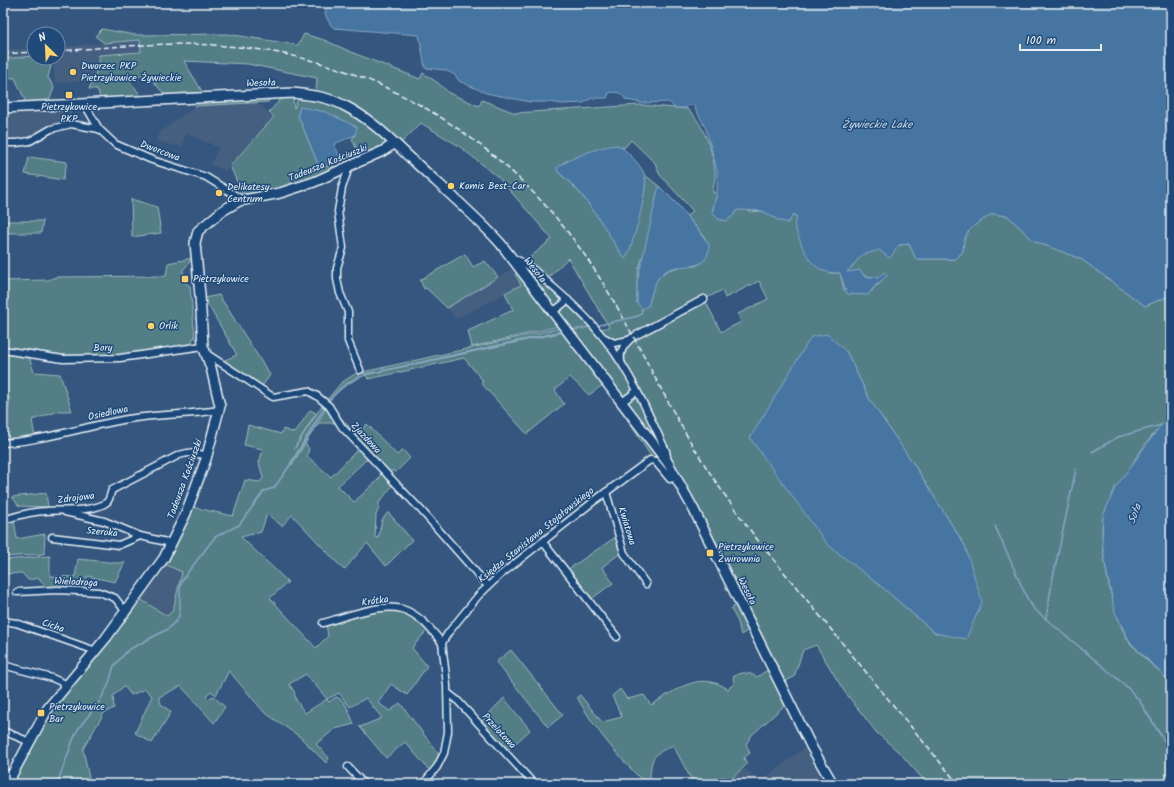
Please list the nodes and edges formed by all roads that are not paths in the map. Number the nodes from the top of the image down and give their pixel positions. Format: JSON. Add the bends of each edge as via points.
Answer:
{"nodes":[{"id":1,"x":87,"y":103,"type":"junction"},
{"id":2,"x":3,"y":108,"type":"edge"},
{"id":3,"x":98,"y":129,"type":"junction"},
{"id":4,"x":3,"y":142,"type":"edge"},
{"id":5,"x":394,"y":144,"type":"junction"},
{"id":6,"x":349,"y":167,"type":"junction"},
{"id":7,"x":243,"y":200,"type":"junction"},
{"id":8,"x":512,"y":258,"type":"junction"},
{"id":9,"x":704,"y":299,"type":"dead end"},
{"id":10,"x":568,"y":300,"type":"junction"},
{"id":11,"x":553,"y":312,"type":"junction"},
{"id":12,"x":600,"y":332,"type":"junction"},
{"id":13,"x":630,"y":339,"type":"junction"},
{"id":14,"x":3,"y":350,"type":"edge"},
{"id":15,"x":204,"y":350,"type":"junction"},
{"id":16,"x":622,"y":365,"type":"junction"},
{"id":17,"x":360,"y":370,"type":"dead end"},
{"id":18,"x":637,"y":391,"type":"junction"},
{"id":19,"x":622,"y":402,"type":"junction"},
{"id":20,"x":219,"y":410,"type":"junction"},
{"id":21,"x":3,"y":443,"type":"edge"},
{"id":22,"x":207,"y":455,"type":"junction"},
{"id":23,"x":668,"y":463,"type":"junction"},
{"id":24,"x":676,"y":477,"type":"junction"},
{"id":25,"x":606,"y":492,"type":"junction"},
{"id":26,"x":58,"y":511,"type":"junction"},
{"id":27,"x":3,"y":520,"type":"edge"},
{"id":28,"x":140,"y":536,"type":"junction"},
{"id":29,"x":52,"y":537,"type":"dead end"},
{"id":30,"x":543,"y":542,"type":"junction"},
{"id":31,"x":171,"y":543,"type":"junction"},
{"id":32,"x":646,"y":584,"type":"dead end"},
{"id":33,"x":488,"y":586,"type":"junction"},
{"id":34,"x":17,"y":592,"type":"dead end"},
{"id":35,"x":128,"y":609,"type":"junction"},
{"id":36,"x":3,"y":621,"type":"edge"},
{"id":37,"x":323,"y":623,"type":"dead end"},
{"id":38,"x":617,"y":636,"type":"dead end"},
{"id":39,"x":442,"y":643,"type":"junction"},
{"id":40,"x":96,"y":651,"type":"junction"},
{"id":41,"x":3,"y":665,"type":"edge"},
{"id":42,"x":68,"y":684,"type":"junction"},
{"id":43,"x":448,"y":693,"type":"junction"},
{"id":44,"x":3,"y":731,"type":"edge"},
{"id":45,"x":30,"y":742,"type":"junction"},
{"id":46,"x":348,"y":767,"type":"dead end"},
{"id":47,"x":7,"y":777,"type":"edge"},
{"id":48,"x":364,"y":784,"type":"edge"},
{"id":49,"x":423,"y":784,"type":"edge"},
{"id":50,"x":534,"y":784,"type":"edge"},
{"id":51,"x":833,"y":784,"type":"edge"}],
"edges":[{"from":1,"to":2,"type":"main road","name":"Wesoła"},
{"from":1,"to":3,"type":"street","name":"Dworcowa"},
{"from":1,"to":5,"type":"main road","name":"Wesoła","via":[[270,94],[308,95],[329,99],[348,107]]},
{"from":3,"to":4,"type":"street","via":[[71,124],[51,130],[30,141]]},
{"from":3,"to":7,"type":"street","name":"Dworcowa","via":[[115,144],[152,160],[206,177]]},
{"from":5,"to":6,"type":"main road","name":"Tadeusza Kościuszki"},
{"from":5,"to":8,"type":"main road","name":"Wesoła","via":[[481,224]]},
{"from":6,"to":7,"type":"main road","name":"Tadeusza Kościuszki","via":[[280,193]]},
{"from":6,"to":17,"type":"street","via":[[338,211],[343,248],[337,268],[337,279],[348,312],[348,341]]},
{"from":7,"to":15,"type":"main road","name":"Tadeusza Kościuszki","via":[[212,219],[195,237]]},
{"from":8,"to":10,"type":"street","via":[[523,263]]},
{"from":8,"to":11,"type":"main road","name":"Wesoła"},
{"from":9,"to":13,"type":"street"},
{"from":10,"to":11,"type":"street"},
{"from":10,"to":12,"type":"street"},
{"from":11,"to":19,"type":"main road","name":"Wesoła"},
{"from":12,"to":13,"type":"street","via":[[614,342]]},
{"from":12,"to":16,"type":"street"},
{"from":13,"to":16,"type":"street","via":[[620,356]]},
{"from":14,"to":15,"type":"street","name":"Bory","via":[[63,359],[120,358]]},
{"from":15,"to":20,"type":"main road","name":"Tadeusza Kościuszki"},
{"from":15,"to":33,"type":"street","name":"Zjazdowa","via":[[273,398],[308,391],[327,404],[342,428],[421,510]]},
{"from":16,"to":18,"type":"street"},
{"from":18,"to":19,"type":"street"},
{"from":18,"to":23,"type":"street","via":[[666,451]]},
{"from":19,"to":23,"type":"main road","name":"Wesoła"},
{"from":20,"to":21,"type":"street","name":"Osiedlowa","via":[[126,419]]},
{"from":20,"to":22,"type":"main road","name":"Tadeusza Kościuszki"},
{"from":22,"to":26,"type":"street","name":"Zdrojowa","via":[[180,455],[112,490],[108,501],[103,504]]},
{"from":22,"to":31,"type":"main road","name":"Tadeusza Kościuszki","via":[[186,513]]},
{"from":23,"to":24,"type":"main road","name":"Wesoła"},
{"from":24,"to":25,"type":"street","name":"Księdza Stanisława Stojałowskiego","via":[[670,479],[654,461],[650,460]]},
{"from":24,"to":51,"type":"main road","name":"Wesoła","via":[[812,748]]},
{"from":25,"to":30,"type":"street","name":"Księdza Stanisława Stojałowskiego"},
{"from":25,"to":32,"type":"street","name":"Kwiatowa","via":[[624,553]]},
{"from":26,"to":27,"type":"street","name":"Zdrojowa","via":[[21,515]]},
{"from":26,"to":28,"type":"street","via":[[104,521]]},
{"from":28,"to":29,"type":"street","name":"Szeroka","via":[[119,545]]},
{"from":28,"to":31,"type":"street"},
{"from":30,"to":33,"type":"street","name":"Księdza Stanisława Stojałowskiego"},
{"from":30,"to":38,"type":"street"},
{"from":31,"to":35,"type":"main road","name":"Tadeusza Kościuszki","via":[[164,558]]},
{"from":33,"to":39,"type":"street","name":"Księdza Stanisława Stojałowskiego"},
{"from":34,"to":35,"type":"street","name":"Wielodroga","via":[[99,592],[115,598],[122,607]]},
{"from":35,"to":40,"type":"main road","name":"Tadeusza Kościuszki"},
{"from":36,"to":40,"type":"street","name":"Cicha","via":[[16,623]]},
{"from":37,"to":39,"type":"street","name":"Krótka","via":[[363,612],[387,608],[402,609],[417,617]]},
{"from":39,"to":43,"type":"street"},
{"from":40,"to":42,"type":"main road","name":"Tadeusza Kościuszki"},
{"from":41,"to":42,"type":"street"},
{"from":42,"to":45,"type":"main road","name":"Tadeusza Kościuszki","via":[[48,708]]},
{"from":43,"to":49,"type":"street","via":[[448,732],[444,753],[437,767]]},
{"from":43,"to":50,"type":"street","name":"Przelotowa"},
{"from":44,"to":45,"type":"street"},
{"from":45,"to":47,"type":"main road","name":"Tadeusza Kościuszki"},
{"from":46,"to":48,"type":"street"}]}
